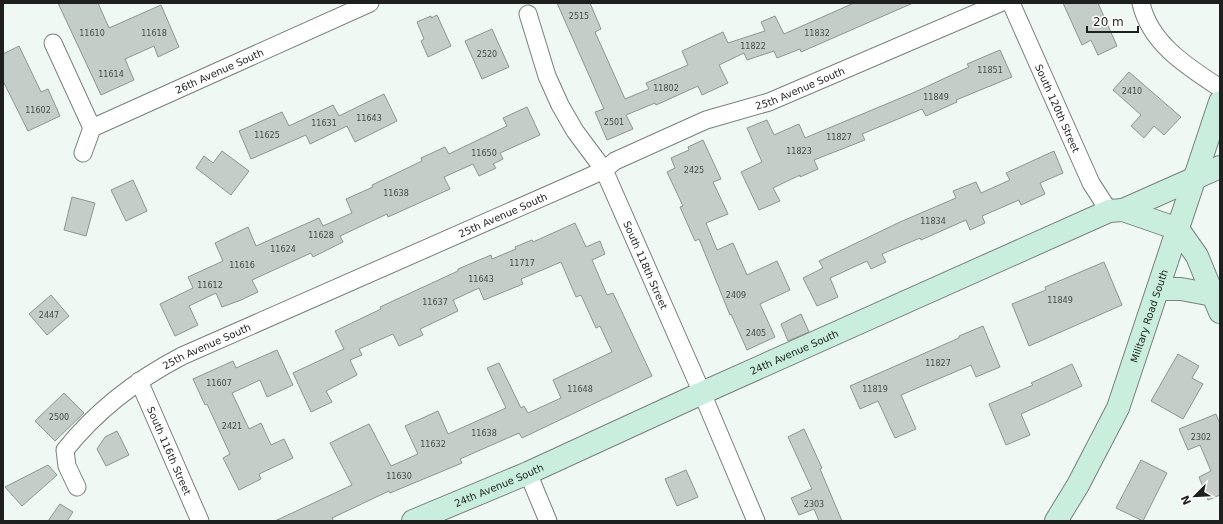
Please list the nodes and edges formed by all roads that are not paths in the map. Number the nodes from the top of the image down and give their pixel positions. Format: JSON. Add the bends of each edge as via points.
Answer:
{"nodes":[{"id":1,"x":370,"y":3,"type":"edge"},
{"id":2,"x":1000,"y":3,"type":"edge"},
{"id":3,"x":1011,"y":3,"type":"edge"},
{"id":4,"x":1141,"y":3,"type":"edge"},
{"id":5,"x":528,"y":14,"type":"dead end"},
{"id":6,"x":53,"y":43,"type":"dead end"},
{"id":7,"x":1220,"y":88,"type":"edge"},
{"id":8,"x":1220,"y":102,"type":"edge"},
{"id":9,"x":92,"y":128,"type":"junction"},
{"id":10,"x":1215,"y":132,"type":"edge"},
{"id":11,"x":83,"y":153,"type":"dead end"},
{"id":12,"x":1220,"y":167,"type":"edge"},
{"id":13,"x":604,"y":170,"type":"junction"},
{"id":14,"x":1195,"y":178,"type":"junction"},
{"id":15,"x":1116,"y":211,"type":"junction"},
{"id":16,"x":1178,"y":229,"type":"junction"},
{"id":17,"x":1158,"y":289,"type":"junction"},
{"id":18,"x":1216,"y":304,"type":"edge"},
{"id":19,"x":139,"y":381,"type":"junction"},
{"id":20,"x":702,"y":393,"type":"junction"},
{"id":21,"x":528,"y":473,"type":"junction"},
{"id":22,"x":77,"y":487,"type":"dead end"},
{"id":23,"x":200,"y":521,"type":"edge"},
{"id":24,"x":413,"y":521,"type":"edge"},
{"id":25,"x":548,"y":521,"type":"edge"},
{"id":26,"x":756,"y":521,"type":"edge"},
{"id":27,"x":1056,"y":521,"type":"edge"}],
"edges":[{"from":1,"to":9,"type":"street","name":"26th Avenue South"},
{"from":2,"to":13,"type":"street","name":"25th Avenue South","via":[[769,102],[706,120],[615,161]]},
{"from":3,"to":15,"type":"street","name":"South 120th Street","via":[[1091,183]]},
{"from":4,"to":7,"type":"street","via":[[1157,37],[1175,58]]},
{"from":5,"to":13,"type":"street","name":"South 118th Street","via":[[547,76],[560,105]]},
{"from":6,"to":9,"type":"street"},
{"from":8,"to":10,"type":"street","name":"Military Road South"},
{"from":9,"to":11,"type":"street"},
{"from":10,"to":14,"type":"street","name":"Military Road South"},
{"from":12,"to":14,"type":"street"},
{"from":13,"to":19,"type":"street","name":"25th Avenue South","via":[[182,356]]},
{"from":13,"to":20,"type":"street","name":"South 118th Street"},
{"from":14,"to":15,"type":"street","name":"24th Avenue South"},
{"from":14,"to":16,"type":"street","name":"Military Road South"},
{"from":15,"to":16,"type":"street"},
{"from":15,"to":20,"type":"street","name":"24th Avenue South"},
{"from":16,"to":17,"type":"street","name":"Military Road South"},
{"from":16,"to":18,"type":"street","via":[[1197,256]]},
{"from":17,"to":18,"type":"street","via":[[1181,289]]},
{"from":17,"to":27,"type":"street","name":"Military Road South","via":[[1118,408]]},
{"from":19,"to":22,"type":"street","name":"25th Avenue South","via":[[108,404],[65,450],[67,466]]},
{"from":19,"to":23,"type":"street","name":"South 116th Street"},
{"from":20,"to":21,"type":"street","name":"24th Avenue South"},
{"from":20,"to":26,"type":"street","name":"South 118th Street"},
{"from":21,"to":24,"type":"street","name":"24th Avenue South"},
{"from":21,"to":25,"type":"street"}]}
